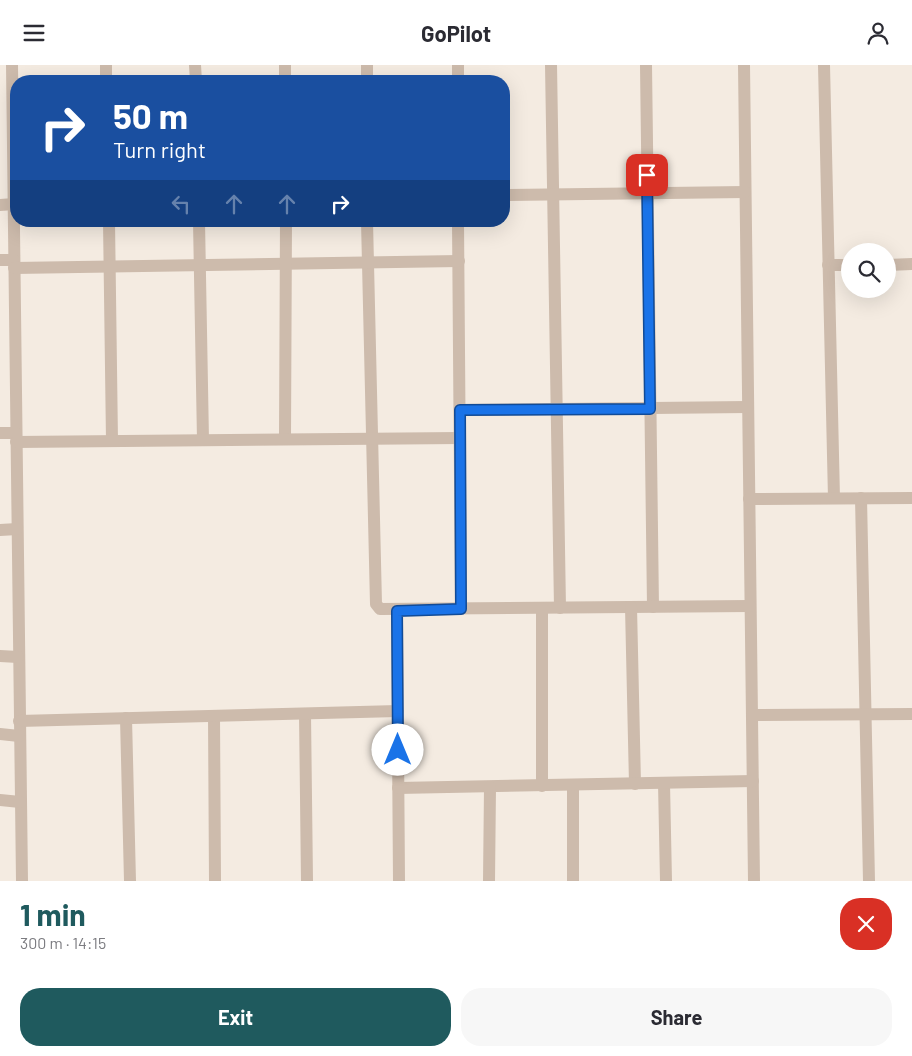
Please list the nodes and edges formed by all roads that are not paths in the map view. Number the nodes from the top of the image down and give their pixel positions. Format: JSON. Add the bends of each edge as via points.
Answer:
{"nodes":[{"id":1,"x":551,"y":65,"type":"edge"},
{"id":2,"x":646,"y":65,"type":"edge"},
{"id":3,"x":744,"y":65,"type":"edge"},
{"id":4,"x":824,"y":65,"type":"edge"},
{"id":5,"x":745,"y":193,"type":"junction"},
{"id":6,"x":647,"y":194,"type":"junction"},
{"id":7,"x":510,"y":195,"type":"edge"},
{"id":8,"x":554,"y":195,"type":"junction"},
{"id":9,"x":14,"y":227,"type":"edge"},
{"id":10,"x":109,"y":227,"type":"edge"},
{"id":11,"x":199,"y":227,"type":"edge"},
{"id":12,"x":286,"y":227,"type":"edge"},
{"id":13,"x":368,"y":227,"type":"edge"},
{"id":14,"x":458,"y":227,"type":"edge"},
{"id":15,"x":0,"y":260,"type":"edge"},
{"id":16,"x":459,"y":261,"type":"junction"},
{"id":17,"x":368,"y":262,"type":"junction"},
{"id":18,"x":14,"y":264,"type":"junction"},
{"id":19,"x":286,"y":264,"type":"junction"},
{"id":20,"x":912,"y":264,"type":"edge"},
{"id":21,"x":200,"y":265,"type":"junction"},
{"id":22,"x":828,"y":265,"type":"junction"},
{"id":23,"x":841,"y":265,"type":"edge"},
{"id":24,"x":896,"y":265,"type":"edge"},
{"id":25,"x":110,"y":267,"type":"junction"},
{"id":26,"x":748,"y":407,"type":"junction"},
{"id":27,"x":557,"y":409,"type":"junction"},
{"id":28,"x":650,"y":409,"type":"junction"},
{"id":29,"x":460,"y":410,"type":"junction"},
{"id":30,"x":0,"y":433,"type":"edge"},
{"id":31,"x":16,"y":437,"type":"junction"},
{"id":32,"x":460,"y":437,"type":"junction"},
{"id":33,"x":285,"y":439,"type":"junction"},
{"id":34,"x":371,"y":439,"type":"junction"},
{"id":35,"x":203,"y":440,"type":"junction"},
{"id":36,"x":112,"y":441,"type":"junction"},
{"id":37,"x":834,"y":498,"type":"junction"},
{"id":38,"x":861,"y":498,"type":"junction"},
{"id":39,"x":912,"y":498,"type":"edge"},
{"id":40,"x":749,"y":499,"type":"junction"},
{"id":41,"x":17,"y":529,"type":"junction"},
{"id":42,"x":0,"y":530,"type":"edge"},
{"id":43,"x":750,"y":606,"type":"junction"},
{"id":44,"x":631,"y":607,"type":"junction"},
{"id":45,"x":653,"y":607,"type":"junction"},
{"id":46,"x":542,"y":608,"type":"junction"},
{"id":47,"x":560,"y":608,"type":"junction"},
{"id":48,"x":461,"y":609,"type":"junction"},
{"id":49,"x":397,"y":611,"type":"junction"},
{"id":50,"x":0,"y":656,"type":"edge"},
{"id":51,"x":18,"y":657,"type":"junction"},
{"id":52,"x":398,"y":711,"type":"junction"},
{"id":53,"x":305,"y":714,"type":"junction"},
{"id":54,"x":912,"y":714,"type":"edge"},
{"id":55,"x":752,"y":715,"type":"junction"},
{"id":56,"x":865,"y":715,"type":"junction"},
{"id":57,"x":214,"y":716,"type":"junction"},
{"id":58,"x":126,"y":718,"type":"junction"},
{"id":59,"x":19,"y":721,"type":"junction"},
{"id":60,"x":0,"y":735,"type":"edge"},
{"id":61,"x":19,"y":737,"type":"junction"},
{"id":62,"x":753,"y":781,"type":"junction"},
{"id":63,"x":664,"y":783,"type":"junction"},
{"id":64,"x":635,"y":784,"type":"junction"},
{"id":65,"x":573,"y":785,"type":"junction"},
{"id":66,"x":542,"y":786,"type":"junction"},
{"id":67,"x":490,"y":787,"type":"junction"},
{"id":68,"x":398,"y":788,"type":"junction"},
{"id":69,"x":0,"y":800,"type":"edge"},
{"id":70,"x":20,"y":802,"type":"junction"},
{"id":71,"x":22,"y":881,"type":"edge"},
{"id":72,"x":130,"y":881,"type":"edge"},
{"id":73,"x":215,"y":881,"type":"edge"},
{"id":74,"x":307,"y":881,"type":"edge"},
{"id":75,"x":400,"y":881,"type":"edge"},
{"id":76,"x":489,"y":881,"type":"edge"},
{"id":77,"x":573,"y":881,"type":"edge"},
{"id":78,"x":666,"y":881,"type":"edge"},
{"id":79,"x":754,"y":881,"type":"edge"},
{"id":80,"x":869,"y":881,"type":"edge"}],
"edges":[{"from":1,"to":8,"type":"street"},
{"from":2,"to":6,"type":"street"},
{"from":3,"to":5,"type":"street"},
{"from":4,"to":22,"type":"street"},
{"from":5,"to":6,"type":"street"},
{"from":5,"to":26,"type":"street"},
{"from":6,"to":8,"type":"street"},
{"from":6,"to":28,"type":"street"},
{"from":7,"to":8,"type":"street"},
{"from":8,"to":27,"type":"street"},
{"from":9,"to":18,"type":"street"},
{"from":10,"to":25,"type":"street"},
{"from":11,"to":21,"type":"street"},
{"from":12,"to":19,"type":"street"},
{"from":13,"to":17,"type":"street"},
{"from":14,"to":16,"type":"street"},
{"from":15,"to":18,"type":"street"},
{"from":16,"to":17,"type":"street"},
{"from":16,"to":29,"type":"street"},
{"from":17,"to":19,"type":"street"},
{"from":17,"to":34,"type":"street"},
{"from":18,"to":25,"type":"street"},
{"from":18,"to":31,"type":"street"},
{"from":19,"to":21,"type":"street"},
{"from":19,"to":33,"type":"street"},
{"from":20,"to":24,"type":"street"},
{"from":21,"to":25,"type":"street"},
{"from":21,"to":35,"type":"street"},
{"from":22,"to":23,"type":"street"},
{"from":22,"to":37,"type":"street"},
{"from":25,"to":36,"type":"street"},
{"from":26,"to":28,"type":"street"},
{"from":26,"to":40,"type":"street"},
{"from":27,"to":28,"type":"street"},
{"from":27,"to":29,"type":"street"},
{"from":27,"to":47,"type":"street"},
{"from":28,"to":45,"type":"street"},
{"from":29,"to":32,"type":"street"},
{"from":30,"to":31,"type":"street"},
{"from":31,"to":36,"type":"street"},
{"from":31,"to":41,"type":"street"},
{"from":32,"to":34,"type":"street"},
{"from":32,"to":48,"type":"street"},
{"from":33,"to":34,"type":"street"},
{"from":33,"to":35,"type":"street"},
{"from":34,"to":49,"type":"street","via":[[376,604],[380,609]]},
{"from":35,"to":36,"type":"street"},
{"from":37,"to":38,"type":"street"},
{"from":37,"to":40,"type":"street"},
{"from":38,"to":39,"type":"street"},
{"from":38,"to":56,"type":"street"},
{"from":40,"to":43,"type":"street"},
{"from":41,"to":42,"type":"street"},
{"from":41,"to":51,"type":"street"},
{"from":43,"to":45,"type":"street"},
{"from":43,"to":55,"type":"street"},
{"from":44,"to":45,"type":"street"},
{"from":44,"to":47,"type":"street"},
{"from":44,"to":64,"type":"street"},
{"from":46,"to":47,"type":"street"},
{"from":46,"to":48,"type":"street"},
{"from":46,"to":66,"type":"street"},
{"from":48,"to":49,"type":"street"},
{"from":49,"to":52,"type":"street"},
{"from":50,"to":51,"type":"street"},
{"from":51,"to":59,"type":"street"},
{"from":52,"to":53,"type":"street"},
{"from":52,"to":68,"type":"street"},
{"from":53,"to":57,"type":"street"},
{"from":53,"to":74,"type":"street"},
{"from":54,"to":56,"type":"street"},
{"from":55,"to":56,"type":"street"},
{"from":55,"to":62,"type":"street"},
{"from":56,"to":80,"type":"street"},
{"from":57,"to":58,"type":"street"},
{"from":57,"to":73,"type":"street"},
{"from":58,"to":59,"type":"street"},
{"from":58,"to":72,"type":"street"},
{"from":59,"to":61,"type":"street"},
{"from":60,"to":61,"type":"street"},
{"from":61,"to":70,"type":"street"},
{"from":62,"to":63,"type":"street"},
{"from":62,"to":79,"type":"street"},
{"from":63,"to":64,"type":"street"},
{"from":63,"to":78,"type":"street"},
{"from":64,"to":65,"type":"street"},
{"from":65,"to":66,"type":"street"},
{"from":65,"to":77,"type":"street"},
{"from":66,"to":67,"type":"street"},
{"from":67,"to":68,"type":"street"},
{"from":67,"to":76,"type":"street"},
{"from":68,"to":75,"type":"street"},
{"from":69,"to":70,"type":"street"},
{"from":70,"to":71,"type":"street"}]}
